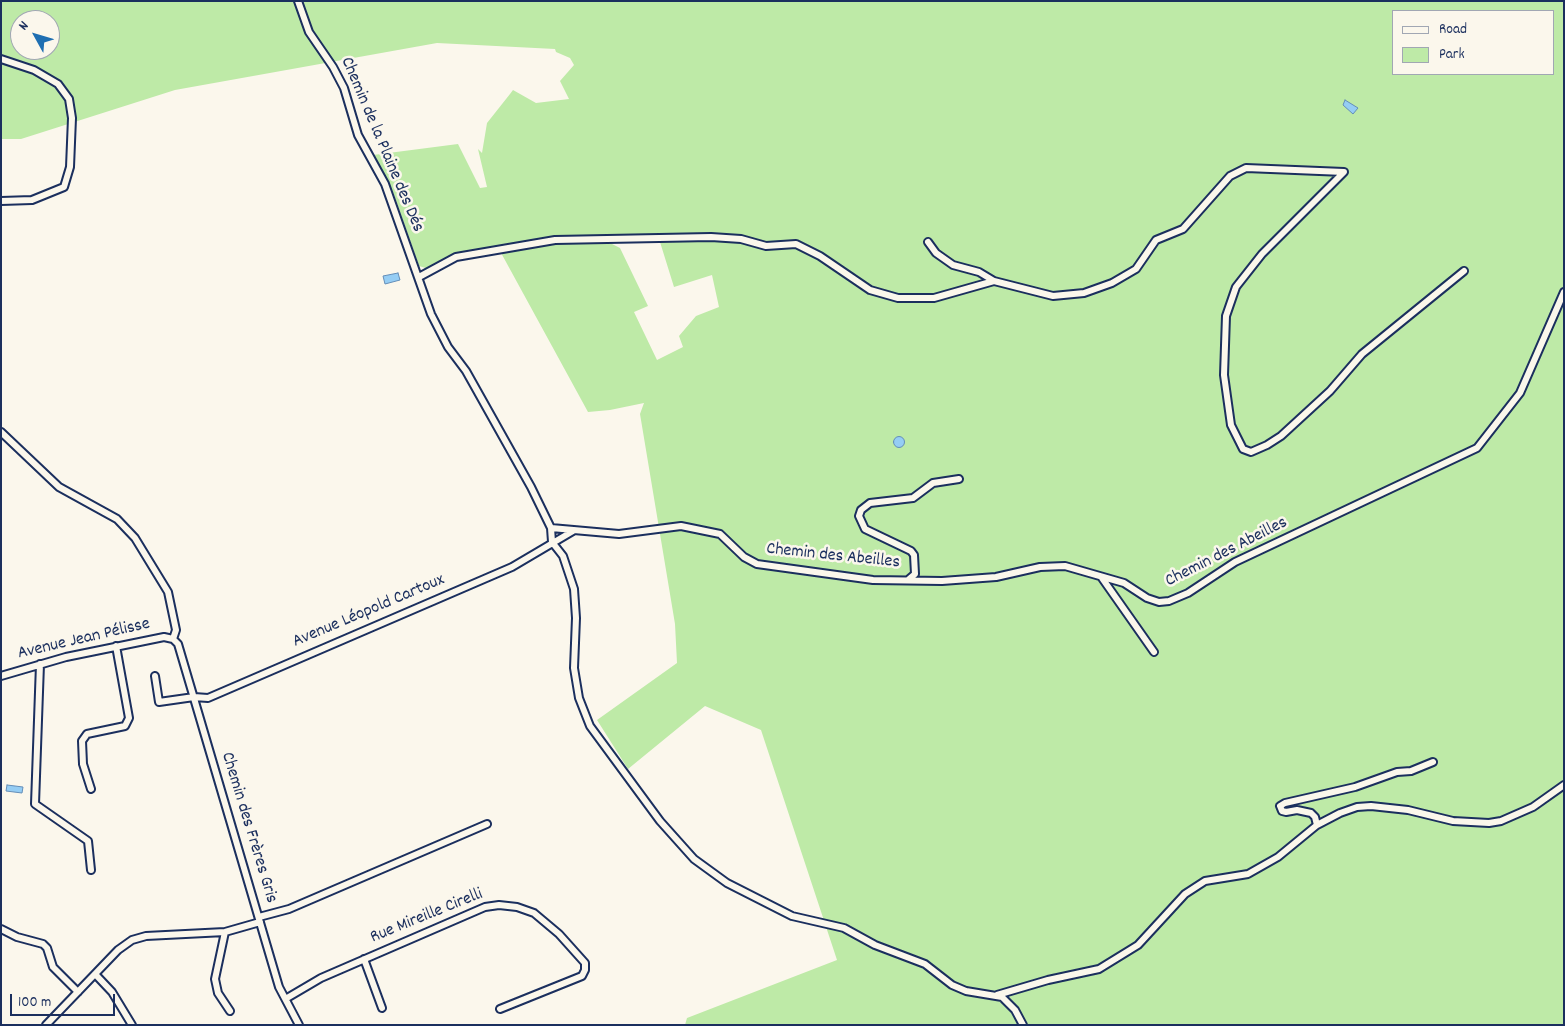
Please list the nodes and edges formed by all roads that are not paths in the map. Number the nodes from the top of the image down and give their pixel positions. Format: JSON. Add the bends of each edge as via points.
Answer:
{"nodes":[{"id":1,"x":298,"y":1,"type":"edge"},
{"id":2,"x":1,"y":59,"type":"edge"},
{"id":3,"x":1,"y":202,"type":"edge"},
{"id":4,"x":928,"y":242,"type":"dead end"},
{"id":5,"x":1464,"y":270,"type":"dead end"},
{"id":6,"x":418,"y":277,"type":"junction"},
{"id":7,"x":994,"y":281,"type":"junction"},
{"id":8,"x":1564,"y":292,"type":"edge"},
{"id":9,"x":1,"y":432,"type":"edge"},
{"id":10,"x":959,"y":479,"type":"dead end"},
{"id":11,"x":552,"y":528,"type":"junction"},
{"id":12,"x":574,"y":531,"type":"junction"},
{"id":13,"x":552,"y":542,"type":"junction"},
{"id":14,"x":1102,"y":578,"type":"junction"},
{"id":15,"x":908,"y":580,"type":"junction"},
{"id":16,"x":173,"y":639,"type":"junction"},
{"id":17,"x":116,"y":646,"type":"junction"},
{"id":18,"x":1154,"y":652,"type":"dead end"},
{"id":19,"x":40,"y":664,"type":"junction"},
{"id":20,"x":1,"y":676,"type":"edge"},
{"id":21,"x":155,"y":676,"type":"dead end"},
{"id":22,"x":194,"y":697,"type":"junction"},
{"id":23,"x":1433,"y":762,"type":"dead end"},
{"id":24,"x":1564,"y":785,"type":"edge"},
{"id":25,"x":91,"y":789,"type":"dead end"},
{"id":26,"x":487,"y":824,"type":"dead end"},
{"id":27,"x":1317,"y":826,"type":"junction"},
{"id":28,"x":91,"y":870,"type":"dead end"},
{"id":29,"x":260,"y":919,"type":"junction"},
{"id":30,"x":1,"y":929,"type":"edge"},
{"id":31,"x":225,"y":932,"type":"junction"},
{"id":32,"x":364,"y":959,"type":"junction"},
{"id":33,"x":95,"y":974,"type":"junction"},
{"id":34,"x":78,"y":992,"type":"junction"},
{"id":35,"x":996,"y":996,"type":"junction"},
{"id":36,"x":287,"y":998,"type":"junction"},
{"id":37,"x":382,"y":1008,"type":"dead end"},
{"id":38,"x":500,"y":1009,"type":"dead end"},
{"id":39,"x":230,"y":1011,"type":"dead end"},
{"id":40,"x":46,"y":1025,"type":"edge"},
{"id":41,"x":132,"y":1025,"type":"edge"},
{"id":42,"x":299,"y":1025,"type":"edge"},
{"id":43,"x":1023,"y":1025,"type":"edge"}],
"edges":[{"from":1,"to":6,"type":"street","name":"Chemin de la Plaine des Dés","via":[[309,32],[344,88],[358,135],[385,184]]},
{"from":2,"to":3,"type":"street","via":[[34,70],[58,84],[69,99],[72,118],[70,167],[64,187],[32,200]]},
{"from":4,"to":7,"type":"street","via":[[936,253],[953,265],[978,272]]},
{"from":5,"to":7,"type":"street","via":[[1362,354],[1330,391],[1281,436],[1252,452],[1243,449],[1231,425],[1224,375],[1226,316],[1236,286],[1262,254],[1344,172],[1246,168],[1230,176],[1183,229],[1156,240],[1136,269],[1112,283],[1084,293],[1053,296]]},
{"from":6,"to":7,"type":"street","via":[[456,257],[555,240],[711,237],[741,239],[766,246],[796,244],[870,290],[898,298],[934,298]]},
{"from":6,"to":11,"type":"street","name":"Chemin de la Plaine des Dés","via":[[431,314],[448,347],[466,371]]},
{"from":8,"to":14,"type":"street","name":"Chemin des Abeilles","via":[[1520,393],[1477,448],[1235,562],[1188,593],[1169,601],[1147,598],[1124,583]]},
{"from":9,"to":16,"type":"street","via":[[59,487],[117,519],[135,538],[168,592],[176,630]]},
{"from":10,"to":15,"type":"street","via":[[934,483],[913,498],[870,503],[860,510],[865,529],[914,555],[915,574]]},
{"from":11,"to":12,"type":"street","name":"Chemin des Abeilles"},
{"from":11,"to":13,"type":"street"},
{"from":12,"to":13,"type":"street"},
{"from":12,"to":15,"type":"street","name":"Chemin des Abeilles","via":[[620,534],[681,526],[720,534],[744,557],[757,564],[872,580]]},
{"from":13,"to":22,"type":"street","name":"Avenue Léopold Cartoux","via":[[512,566],[208,698]]},
{"from":13,"to":35,"type":"street","via":[[564,556],[574,589],[574,668],[579,698],[590,726],[660,821],[694,859],[727,884],[792,916],[844,928],[875,945],[925,964],[959,988]]},
{"from":14,"to":15,"type":"street","name":"Chemin des Abeilles","via":[[1066,566],[996,577]]},
{"from":14,"to":18,"type":"street"},
{"from":16,"to":17,"type":"street","name":"Avenue Jean Pélisse","via":[[164,637]]},
{"from":16,"to":22,"type":"street","name":"Chemin des Frères Gris","via":[[178,644]]},
{"from":17,"to":19,"type":"street","name":"Avenue Jean Pélisse"},
{"from":17,"to":25,"type":"street","via":[[129,718],[125,726],[86,734],[82,742],[83,764]]},
{"from":19,"to":20,"type":"street","name":"Avenue Jean Pélisse"},
{"from":19,"to":28,"type":"street","via":[[34,804],[88,841]]},
{"from":21,"to":22,"type":"street","name":"Avenue Léopold Cartoux","via":[[158,702]]},
{"from":22,"to":29,"type":"street","name":"Chemin des Frères Gris"},
{"from":23,"to":27,"type":"street","via":[[1411,771],[1397,772],[1355,787],[1280,806],[1286,812],[1311,813]]},
{"from":24,"to":27,"type":"street","via":[[1533,807],[1489,823],[1371,806],[1340,813]]},
{"from":26,"to":29,"type":"street"},
{"from":27,"to":35,"type":"street","via":[[1248,874],[1205,881],[1185,894],[1138,945],[1100,969]]},
{"from":29,"to":31,"type":"street"},
{"from":29,"to":36,"type":"street","name":"Chemin des Frères Gris","via":[[280,987]]},
{"from":30,"to":34,"type":"street","via":[[43,944],[52,968]]},
{"from":31,"to":33,"type":"street","via":[[146,936],[132,940]]},
{"from":31,"to":39,"type":"street","via":[[215,979],[218,993]]},
{"from":32,"to":36,"type":"street","name":"Rue Mireille Cirelli","via":[[320,978]]},
{"from":32,"to":37,"type":"street"},
{"from":32,"to":38,"type":"street","name":"Rue Mireille Cirelli","via":[[485,908],[499,905],[534,913],[559,934],[584,963],[585,970],[582,976]]},
{"from":33,"to":34,"type":"street"},
{"from":33,"to":41,"type":"street","via":[[112,992]]},
{"from":34,"to":40,"type":"street"},
{"from":35,"to":43,"type":"street","via":[[1008,1003]]},
{"from":36,"to":42,"type":"street","name":"Chemin des Frères Gris"}]}
